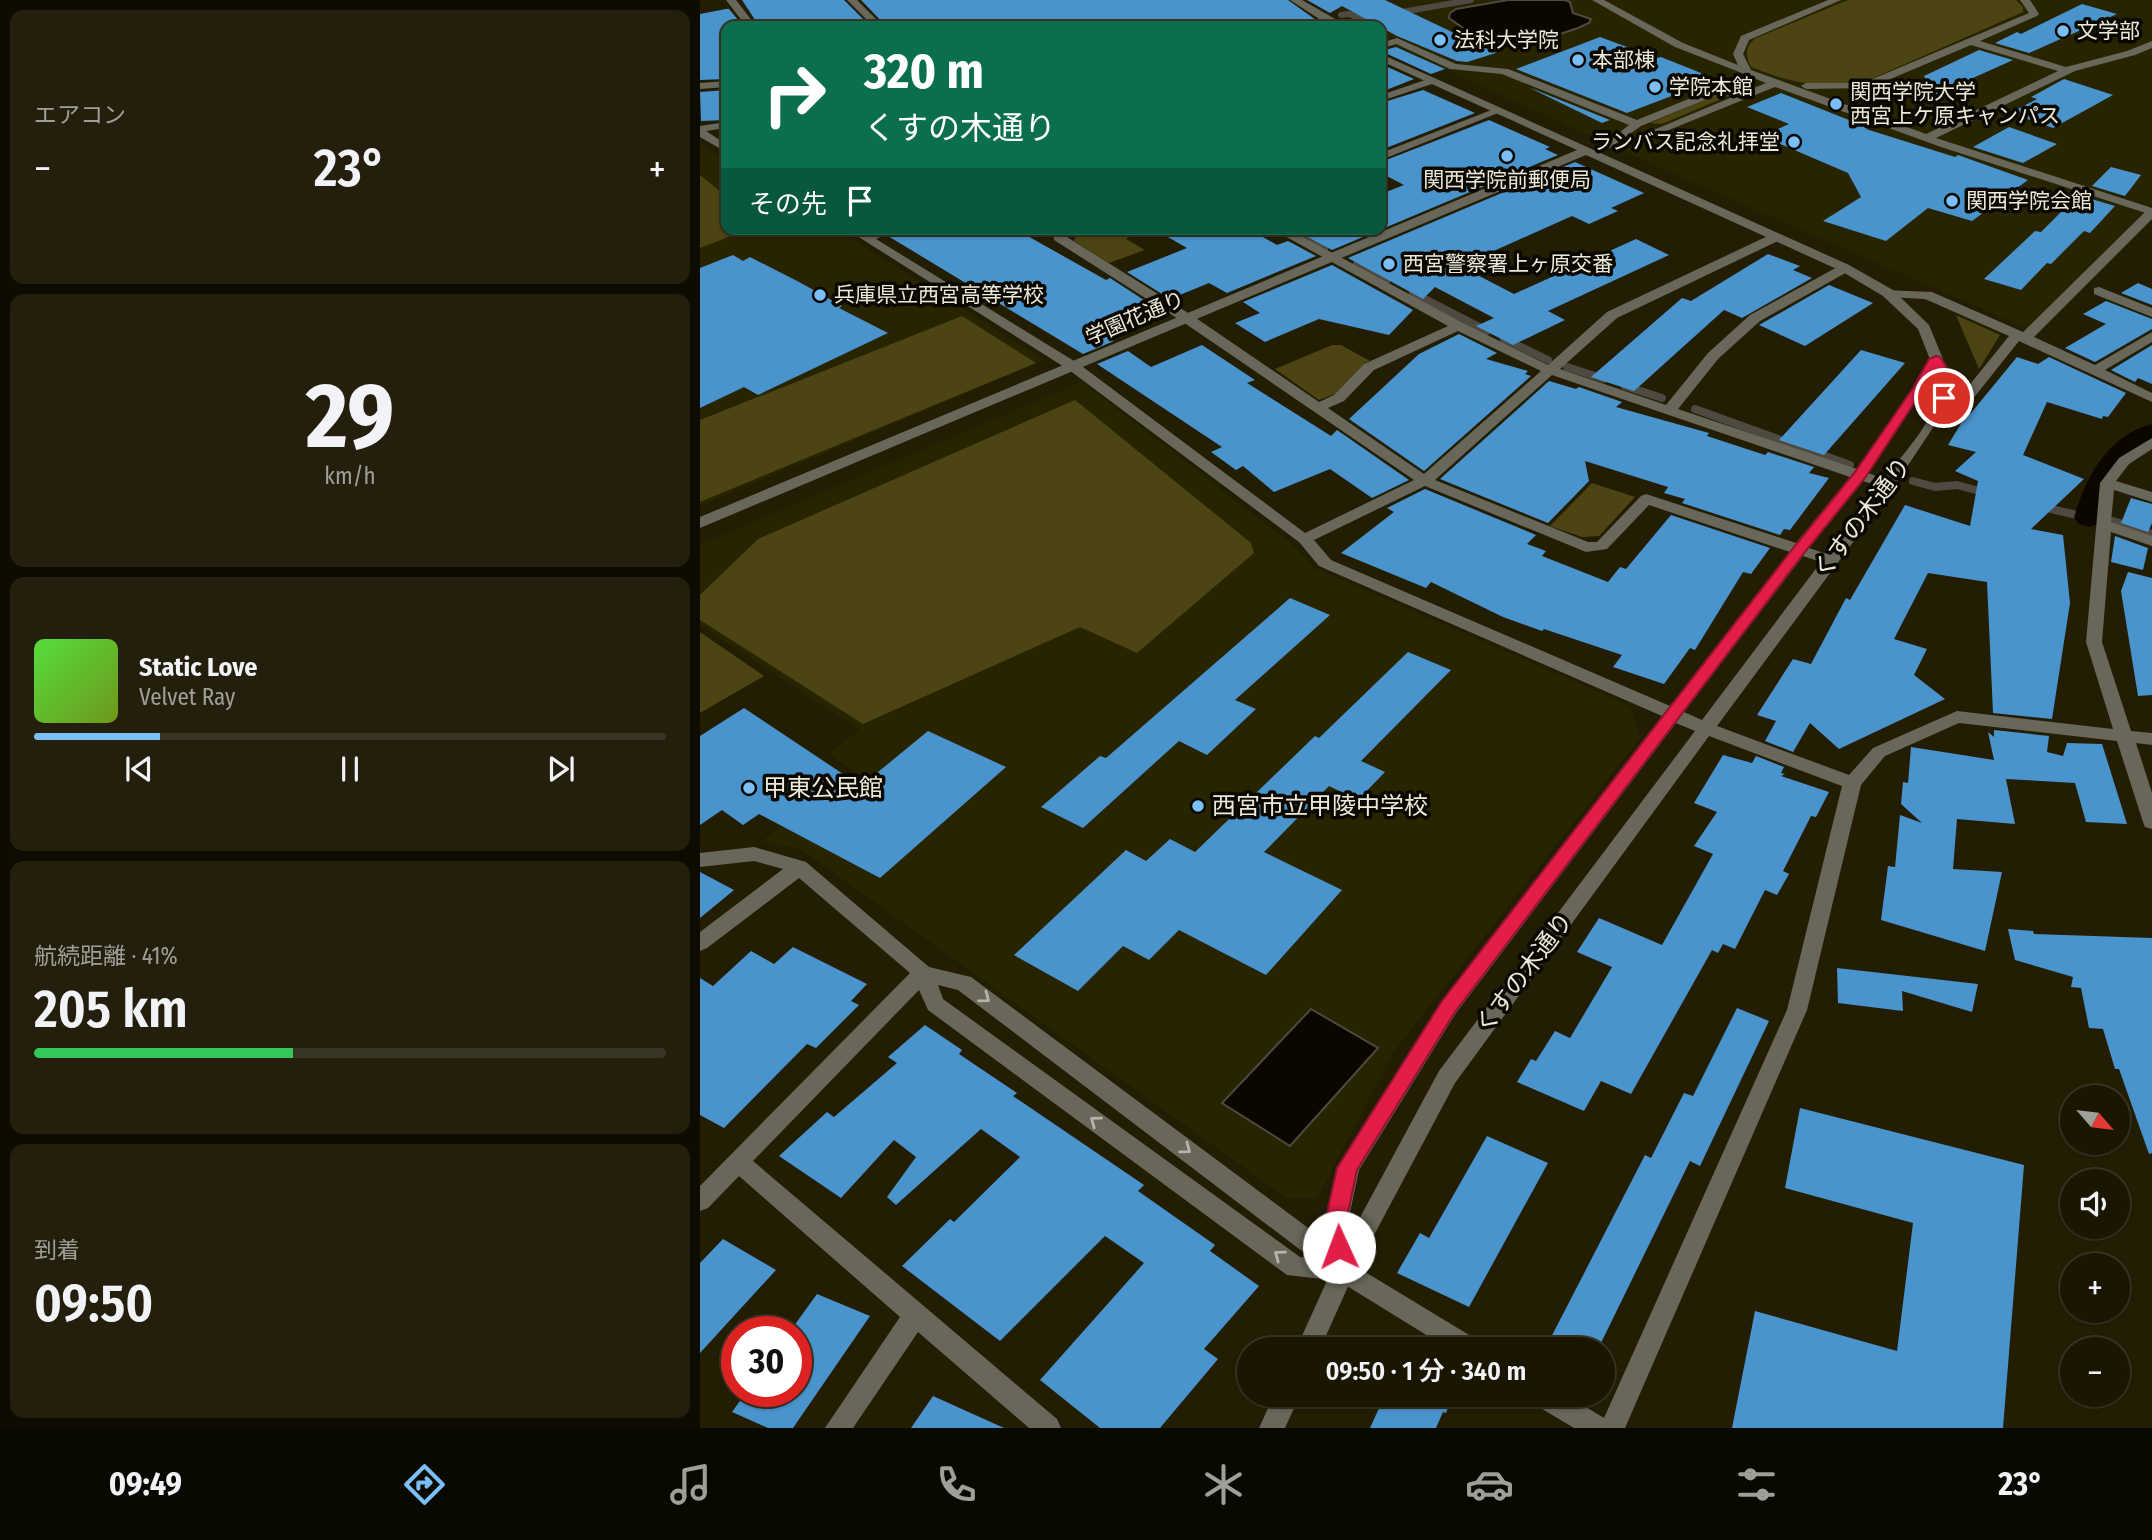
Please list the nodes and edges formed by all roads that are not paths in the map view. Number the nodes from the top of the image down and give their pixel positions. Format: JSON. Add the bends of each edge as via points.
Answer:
{"nodes":[{"id":1,"x":731,"y":0,"type":"edge"},
{"id":2,"x":852,"y":0,"type":"edge"},
{"id":3,"x":1295,"y":0,"type":"edge"},
{"id":4,"x":1597,"y":0,"type":"edge"},
{"id":5,"x":1834,"y":0,"type":"edge"},
{"id":6,"x":2025,"y":0,"type":"edge"},
{"id":7,"x":747,"y":21,"type":"edge"},
{"id":8,"x":873,"y":21,"type":"edge"},
{"id":9,"x":1332,"y":21,"type":"edge"},
{"id":10,"x":1970,"y":41,"type":"junction"},
{"id":11,"x":1386,"y":44,"type":"edge"},
{"id":12,"x":2152,"y":44,"type":"edge"},
{"id":13,"x":1386,"y":59,"type":"edge"},
{"id":14,"x":2067,"y":71,"type":"junction"},
{"id":15,"x":1751,"y":73,"type":"junction"},
{"id":16,"x":1431,"y":81,"type":"junction"},
{"id":17,"x":721,"y":84,"type":"edge"},
{"id":18,"x":1780,"y":84,"type":"junction"},
{"id":19,"x":700,"y":86,"type":"edge"},
{"id":20,"x":1386,"y":96,"type":"edge"},
{"id":21,"x":1498,"y":111,"type":"junction"},
{"id":22,"x":1637,"y":124,"type":"junction"},
{"id":23,"x":721,"y":126,"type":"edge"},
{"id":24,"x":700,"y":131,"type":"edge"},
{"id":25,"x":1650,"y":134,"type":"dead end"},
{"id":26,"x":1927,"y":138,"type":"junction"},
{"id":27,"x":1610,"y":145,"type":"dead end"},
{"id":28,"x":721,"y":146,"type":"edge"},
{"id":29,"x":1585,"y":151,"type":"junction"},
{"id":30,"x":1386,"y":155,"type":"edge"},
{"id":31,"x":2152,"y":212,"type":"edge"},
{"id":32,"x":862,"y":235,"type":"edge"},
{"id":33,"x":875,"y":235,"type":"edge"},
{"id":34,"x":1062,"y":235,"type":"edge"},
{"id":35,"x":1289,"y":235,"type":"edge"},
{"id":36,"x":1776,"y":237,"type":"junction"},
{"id":37,"x":867,"y":238,"type":"junction"},
{"id":38,"x":1332,"y":259,"type":"junction"},
{"id":39,"x":1845,"y":268,"type":"junction"},
{"id":40,"x":2099,"y":291,"type":"dead end"},
{"id":41,"x":1888,"y":293,"type":"junction"},
{"id":42,"x":2152,"y":313,"type":"edge"},
{"id":43,"x":1188,"y":319,"type":"junction"},
{"id":44,"x":1458,"y":326,"type":"junction"},
{"id":45,"x":2152,"y":336,"type":"edge"},
{"id":46,"x":2020,"y":337,"type":"junction"},
{"id":47,"x":1936,"y":359,"type":"junction"},
{"id":48,"x":1074,"y":367,"type":"junction"},
{"id":49,"x":1550,"y":369,"type":"junction"},
{"id":50,"x":2096,"y":370,"type":"junction"},
{"id":51,"x":1944,"y":398,"type":"junction"},
{"id":52,"x":2152,"y":398,"type":"edge"},
{"id":53,"x":1318,"y":408,"type":"junction"},
{"id":54,"x":1669,"y":410,"type":"junction"},
{"id":55,"x":2152,"y":442,"type":"edge"},
{"id":56,"x":1860,"y":475,"type":"junction"},
{"id":57,"x":1425,"y":481,"type":"junction"},
{"id":58,"x":2107,"y":483,"type":"junction"},
{"id":59,"x":1888,"y":485,"type":"junction"},
{"id":60,"x":2152,"y":497,"type":"edge"},
{"id":61,"x":700,"y":523,"type":"edge"},
{"id":62,"x":2102,"y":524,"type":"junction"},
{"id":63,"x":1304,"y":539,"type":"junction"},
{"id":64,"x":2152,"y":541,"type":"edge"},
{"id":65,"x":1799,"y":550,"type":"junction"},
{"id":66,"x":1830,"y":560,"type":"junction"},
{"id":67,"x":1673,"y":714,"type":"junction"},
{"id":68,"x":1707,"y":729,"type":"junction"},
{"id":69,"x":2124,"y":736,"type":"junction"},
{"id":70,"x":2152,"y":739,"type":"edge"},
{"id":71,"x":1852,"y":783,"type":"junction"},
{"id":72,"x":2152,"y":822,"type":"edge"},
{"id":73,"x":700,"y":860,"type":"edge"},
{"id":74,"x":799,"y":867,"type":"junction"},
{"id":75,"x":700,"y":943,"type":"edge"},
{"id":76,"x":923,"y":973,"type":"junction"},
{"id":77,"x":738,"y":1162,"type":"junction"},
{"id":78,"x":700,"y":1200,"type":"edge"},
{"id":79,"x":1343,"y":1271,"type":"junction"},
{"id":80,"x":915,"y":1316,"type":"junction"},
{"id":81,"x":1313,"y":1337,"type":"edge"},
{"id":82,"x":1450,"y":1337,"type":"edge"},
{"id":83,"x":1282,"y":1407,"type":"edge"},
{"id":84,"x":1563,"y":1407,"type":"edge"},
{"id":85,"x":838,"y":1428,"type":"edge"},
{"id":86,"x":1048,"y":1428,"type":"edge"},
{"id":87,"x":1272,"y":1428,"type":"edge"},
{"id":88,"x":1597,"y":1428,"type":"edge"},
{"id":89,"x":1612,"y":1428,"type":"edge"}],
"edges":[{"from":1,"to":7,"type":"street"},
{"from":2,"to":8,"type":"street"},
{"from":3,"to":9,"type":"street"},
{"from":4,"to":15,"type":"street","via":[[1679,45]]},
{"from":5,"to":15,"type":"street","via":[[1745,38],[1738,54]]},
{"from":6,"to":10,"type":"street","via":[[2034,13]]},
{"from":10,"to":14,"type":"street"},
{"from":10,"to":18,"type":"street","via":[[1865,86]]},
{"from":11,"to":22,"type":"street","via":[[1397,41],[1454,67],[1504,71]]},
{"from":12,"to":14,"type":"street"},
{"from":13,"to":16,"type":"street"},
{"from":14,"to":26,"type":"street"},
{"from":15,"to":18,"type":"street"},
{"from":15,"to":22,"type":"street"},
{"from":16,"to":20,"type":"street"},
{"from":16,"to":21,"type":"street"},
{"from":17,"to":19,"type":"street"},
{"from":18,"to":25,"type":"street"},
{"from":18,"to":26,"type":"street"},
{"from":21,"to":29,"type":"street"},
{"from":21,"to":30,"type":"street"},
{"from":22,"to":27,"type":"street"},
{"from":23,"to":24,"type":"street"},
{"from":24,"to":28,"type":"street"},
{"from":26,"to":31,"type":"street"},
{"from":29,"to":36,"type":"street"},
{"from":29,"to":38,"type":"street","name":"学園花通り"},
{"from":31,"to":46,"type":"street"},
{"from":32,"to":37,"type":"street"},
{"from":33,"to":37,"type":"street"},
{"from":34,"to":43,"type":"street","via":[[1058,237]]},
{"from":35,"to":38,"type":"street"},
{"from":36,"to":39,"type":"street"},
{"from":36,"to":49,"type":"street","via":[[1612,315]]},
{"from":37,"to":48,"type":"street"},
{"from":38,"to":43,"type":"street","name":"学園花通り"},
{"from":38,"to":44,"type":"street"},
{"from":39,"to":41,"type":"street"},
{"from":39,"to":54,"type":"street","via":[[1755,317],[1713,356]]},
{"from":40,"to":42,"type":"street"},
{"from":41,"to":46,"type":"street","via":[[1927,295]]},
{"from":41,"to":47,"type":"street","via":[[1924,328]]},
{"from":43,"to":48,"type":"street","name":"学園花通り"},
{"from":43,"to":53,"type":"street"},
{"from":44,"to":49,"type":"street"},
{"from":44,"to":53,"type":"street","via":[[1368,367],[1339,398]]},
{"from":45,"to":50,"type":"street"},
{"from":46,"to":50,"type":"street"},
{"from":46,"to":51,"type":"street","via":[[1967,397]]},
{"from":47,"to":51,"type":"street","via":[[1947,376]]},
{"from":47,"to":56,"type":"street","name":"くすの木通り"},
{"from":48,"to":61,"type":"street","name":"学園花通り"},
{"from":48,"to":63,"type":"street"},
{"from":49,"to":54,"type":"street"},
{"from":49,"to":57,"type":"street"},
{"from":50,"to":52,"type":"street"},
{"from":51,"to":59,"type":"street","name":"くすの木通り"},
{"from":53,"to":57,"type":"street"},
{"from":54,"to":56,"type":"street"},
{"from":55,"to":58,"type":"street","via":[[2124,461]]},
{"from":56,"to":59,"type":"street"},
{"from":56,"to":65,"type":"street","name":"くすの木通り"},
{"from":57,"to":63,"type":"street"},
{"from":57,"to":65,"type":"street","via":[[1586,547],[1601,546],[1646,499]]},
{"from":58,"to":60,"type":"street"},
{"from":58,"to":62,"type":"street"},
{"from":59,"to":66,"type":"street","name":"くすの木通り"},
{"from":62,"to":64,"type":"street"},
{"from":62,"to":69,"type":"street","via":[[2094,642]]},
{"from":63,"to":67,"type":"street","via":[[1325,563]]},
{"from":65,"to":66,"type":"street"},
{"from":65,"to":67,"type":"street","name":"くすの木通り"},
{"from":66,"to":68,"type":"street","name":"くすの木通り"},
{"from":67,"to":68,"type":"street"},
{"from":67,"to":79,"type":"street","name":"くすの木通り","via":[[1449,1007],[1348,1168],[1336,1222]]},
{"from":68,"to":71,"type":"street"},
{"from":68,"to":79,"type":"street","name":"くすの木通り","via":[[1447,1077]]},
{"from":69,"to":70,"type":"street"},
{"from":69,"to":71,"type":"street","via":[[1957,717],[1879,752]]},
{"from":69,"to":72,"type":"street"},
{"from":71,"to":89,"type":"street","via":[[1797,1010]]},
{"from":73,"to":74,"type":"street","via":[[754,854]]},
{"from":74,"to":75,"type":"street"},
{"from":74,"to":76,"type":"street"},
{"from":76,"to":77,"type":"street"},
{"from":76,"to":79,"type":"street","one_way":true,"via":[[964,983],[1310,1241]]},
{"from":79,"to":76,"type":"street","one_way":true,"via":[[1295,1267],[935,1004]]},
{"from":77,"to":78,"type":"street"},
{"from":77,"to":80,"type":"street"},
{"from":79,"to":81,"type":"street","name":"くすの木通り"},
{"from":79,"to":82,"type":"street"},
{"from":80,"to":85,"type":"street"},
{"from":80,"to":86,"type":"street"},
{"from":83,"to":87,"type":"street"},
{"from":84,"to":88,"type":"street"}]}
